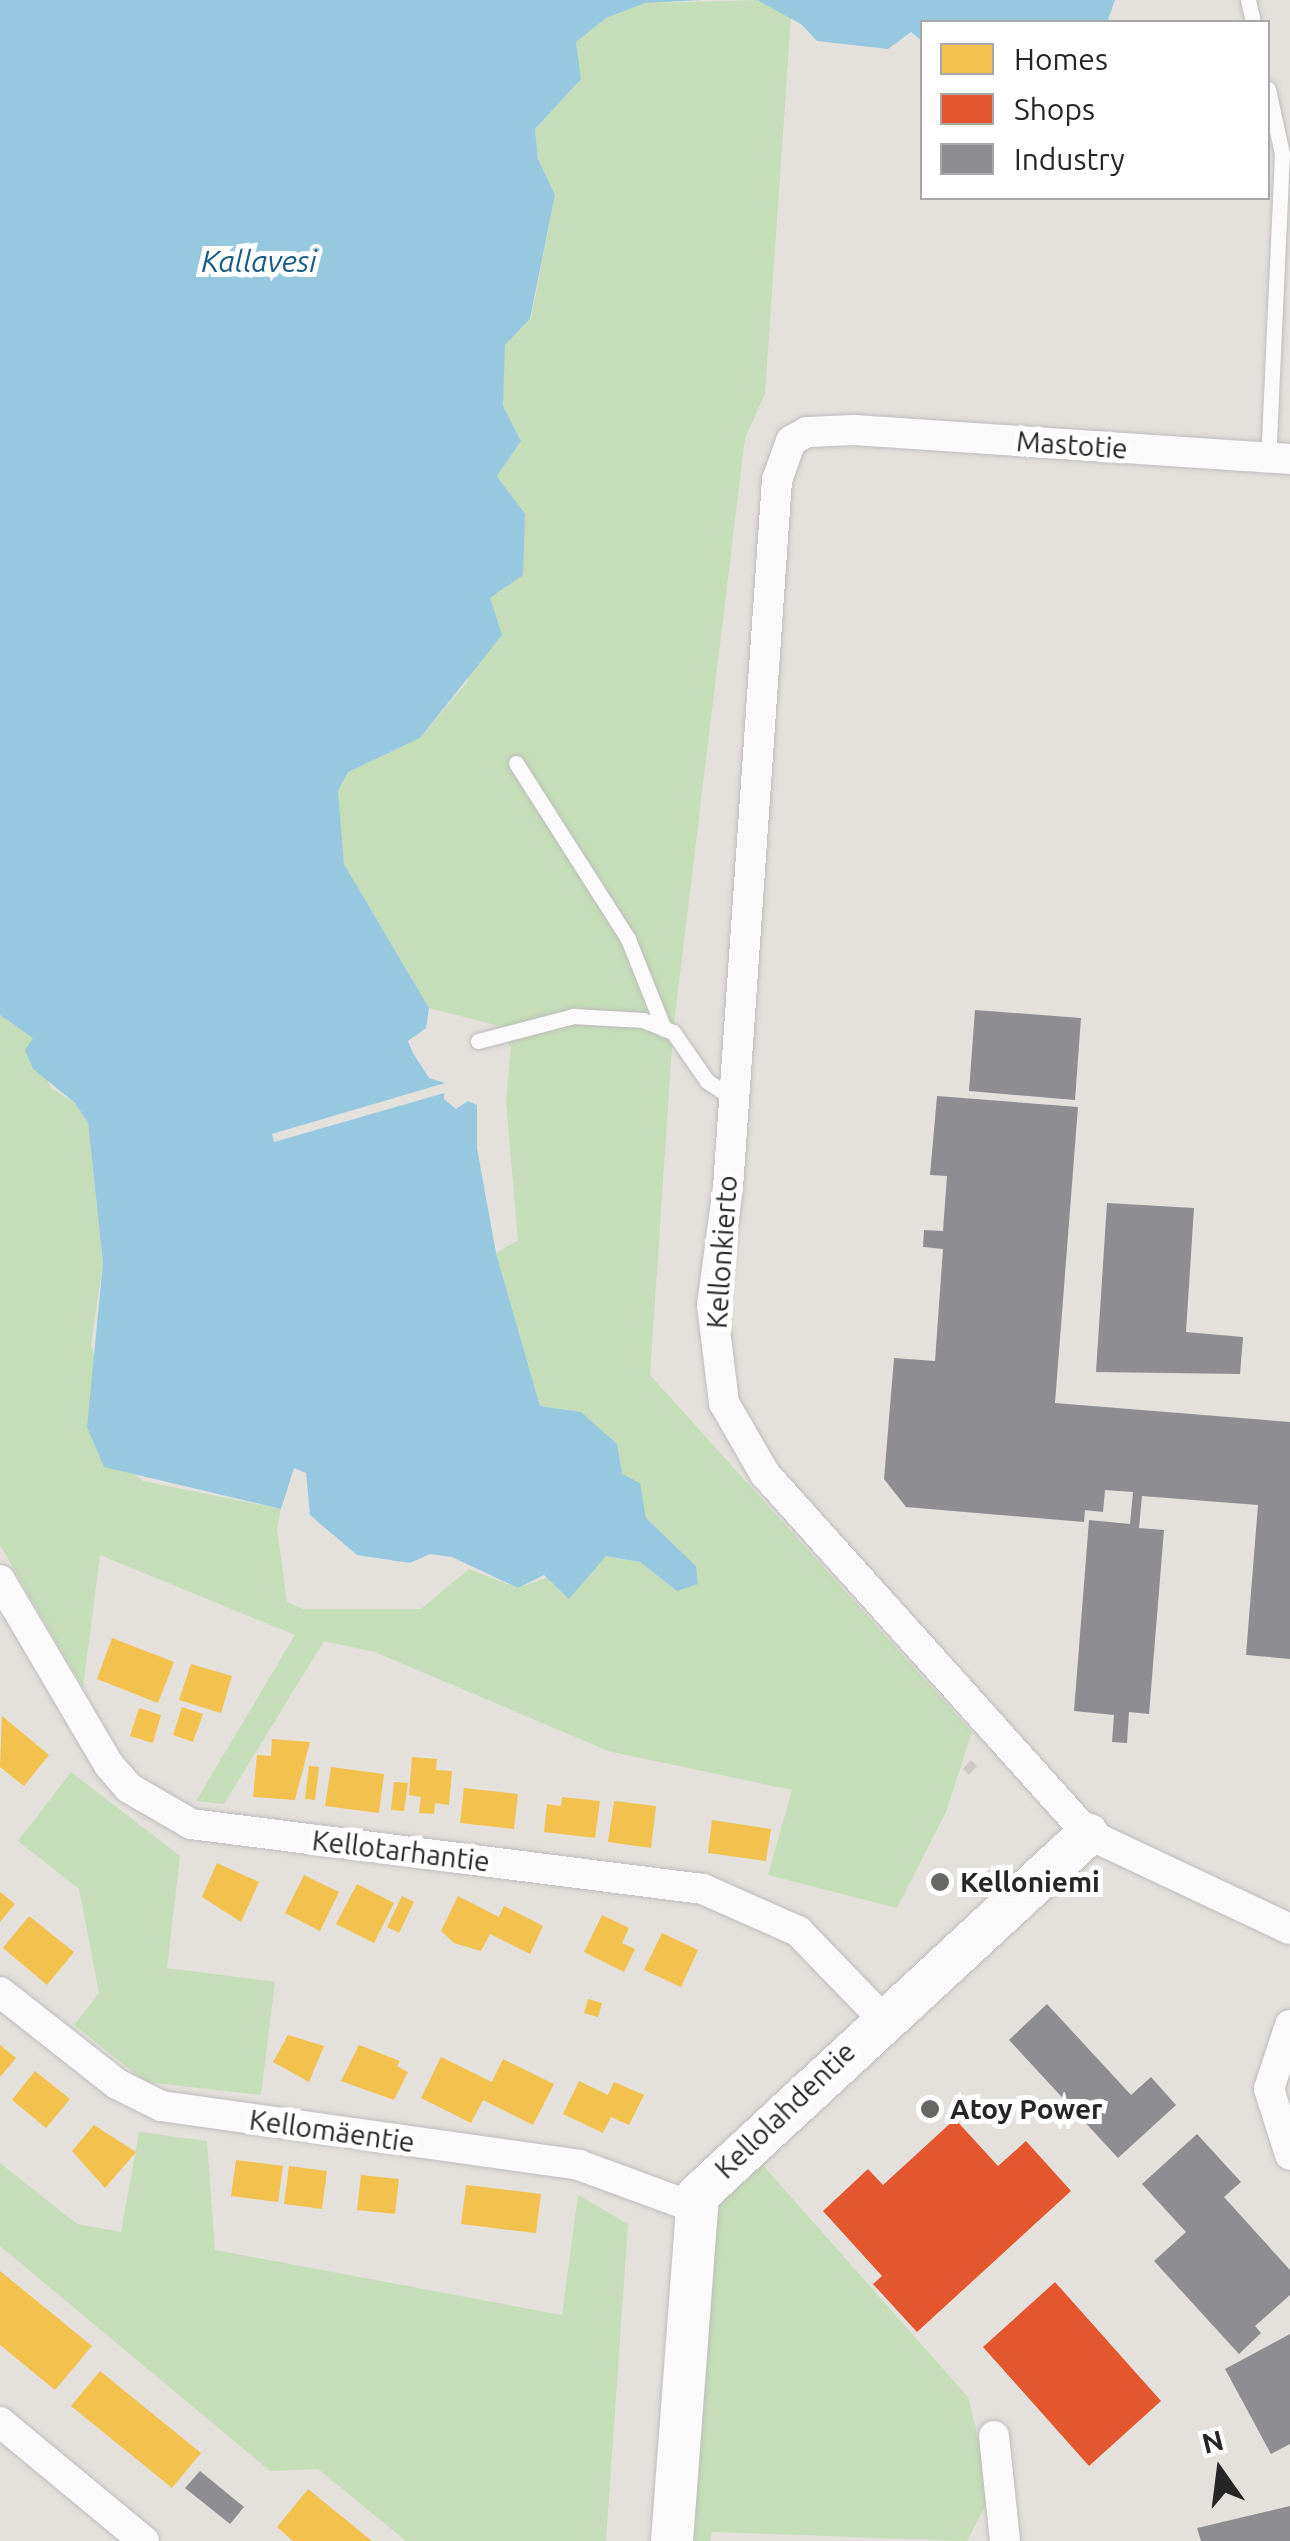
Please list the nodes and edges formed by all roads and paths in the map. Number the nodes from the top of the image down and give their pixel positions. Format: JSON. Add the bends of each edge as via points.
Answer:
{"nodes":[{"id":1,"x":1270,"y":98,"type":"edge"},
{"id":2,"x":854,"y":430,"type":"joint"},
{"id":3,"x":1279,"y":458,"type":"edge"},
{"id":4,"x":516,"y":763,"type":"dead end"},
{"id":5,"x":664,"y":1029,"type":"junction"},
{"id":6,"x":478,"y":1041,"type":"dead end"},
{"id":7,"x":732,"y":1098,"type":"junction"},
{"id":8,"x":0,"y":1580,"type":"edge"},
{"id":9,"x":1088,"y":1834,"type":"junction"},
{"id":10,"x":1290,"y":1929,"type":"edge"},
{"id":11,"x":0,"y":1992,"type":"edge"},
{"id":12,"x":882,"y":2018,"type":"junction"},
{"id":13,"x":1290,"y":2025,"type":"edge"},
{"id":14,"x":1290,"y":2155,"type":"edge"},
{"id":15,"x":693,"y":2208,"type":"junction"},
{"id":16,"x":0,"y":2422,"type":"edge"},
{"id":17,"x":994,"y":2436,"type":"dead end"},
{"id":18,"x":144,"y":2541,"type":"edge"},
{"id":19,"x":672,"y":2541,"type":"edge"},
{"id":20,"x":1005,"y":2541,"type":"edge"}],
"edges":[{"from":1,"to":3,"type":"lane","via":[[1282,154]]},
{"from":2,"to":3,"type":"street","name":"Mastotie"},
{"from":2,"to":7,"type":"street","name":"Kellonkierto","via":[[807,432],[791,441],[777,480]]},
{"from":4,"to":5,"type":"lane","via":[[628,939]]},
{"from":5,"to":6,"type":"lane","via":[[643,1020],[573,1016]]},
{"from":5,"to":7,"type":"lane","via":[[688,1048],[707,1081]]},
{"from":7,"to":9,"type":"street","name":"Kellonkierto","via":[[712,1305],[724,1403],[738,1436],[791,1504]]},
{"from":8,"to":12,"type":"street","name":"Kellotarhantie","via":[[110,1765],[129,1788],[191,1824],[702,1889],[798,1931]]},
{"from":9,"to":10,"type":"street","name":"Kellonkierto"},
{"from":9,"to":12,"type":"street","name":"Kellolahdentie"},
{"from":11,"to":15,"type":"street","name":"Kellomäentie","via":[[117,2084],[161,2106],[579,2166]]},
{"from":12,"to":15,"type":"street","name":"Kellolahdentie","via":[[706,2185]]},
{"from":13,"to":14,"type":"street","via":[[1269,2089]]},
{"from":15,"to":19,"type":"street"},
{"from":16,"to":18,"type":"street"},
{"from":17,"to":20,"type":"street"}]}
